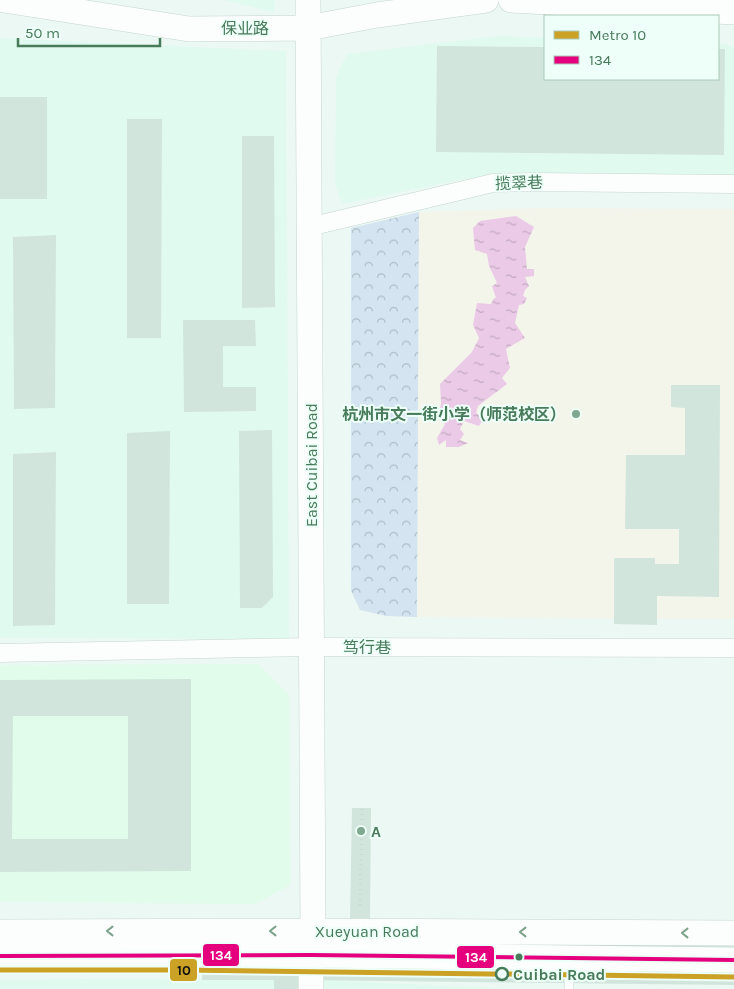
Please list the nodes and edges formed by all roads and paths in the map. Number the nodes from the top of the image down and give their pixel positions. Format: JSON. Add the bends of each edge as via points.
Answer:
{"nodes":[{"id":1,"x":4,"y":0,"type":"edge"},
{"id":2,"x":308,"y":0,"type":"edge"},
{"id":3,"x":486,"y":0,"type":"edge"},
{"id":4,"x":511,"y":0,"type":"edge"},
{"id":5,"x":636,"y":3,"type":"edge"},
{"id":6,"x":734,"y":12,"type":"edge"},
{"id":7,"x":308,"y":28,"type":"junction"},
{"id":8,"x":734,"y":184,"type":"edge"},
{"id":9,"x":309,"y":227,"type":"junction"},
{"id":10,"x":312,"y":647,"type":"junction"},
{"id":11,"x":734,"y":648,"type":"edge"},
{"id":12,"x":0,"y":653,"type":"edge"},
{"id":13,"x":362,"y":808,"type":"dead end"},
{"id":14,"x":360,"y":905,"type":"dead end"},
{"id":15,"x":313,"y":931,"type":"junction"},
{"id":16,"x":0,"y":932,"type":"edge"},
{"id":17,"x":734,"y":933,"type":"edge"},
{"id":18,"x":311,"y":955,"type":"junction"},
{"id":19,"x":0,"y":956,"type":"edge"},
{"id":20,"x":569,"y":957,"type":"junction"},
{"id":21,"x":734,"y":960,"type":"edge"},
{"id":22,"x":311,"y":989,"type":"edge"},
{"id":23,"x":569,"y":989,"type":"edge"}],
"edges":[{"from":1,"to":7,"type":"street","name":"保业路","via":[[189,29]]},
{"from":2,"to":7,"type":"street","name":"East Cuibai Road"},
{"from":3,"to":7,"type":"street","name":"保业路"},
{"from":4,"to":5,"type":"street"},
{"from":5,"to":6,"type":"street"},
{"from":7,"to":9,"type":"street","name":"East Cuibai Road"},
{"from":8,"to":9,"type":"street","name":"揽翠巷","via":[[493,183]]},
{"from":9,"to":10,"type":"street","name":"East Cuibai Road"},
{"from":10,"to":11,"type":"street","name":"笃行巷"},
{"from":10,"to":12,"type":"street","name":"笃行巷"},
{"from":10,"to":15,"type":"street","name":"East Cuibai Road"},
{"from":13,"to":14,"type":"path"},
{"from":15,"to":16,"type":"street","name":"Xueyuan Road","one_way":true},
{"from":17,"to":15,"type":"street","name":"Xueyuan Road","one_way":true},
{"from":15,"to":18,"type":"street"},
{"from":18,"to":19,"type":"street","name":"Xueyuan Road"},
{"from":18,"to":20,"type":"street","name":"Xueyuan Road"},
{"from":18,"to":22,"type":"street"},
{"from":20,"to":21,"type":"street","name":"Xueyuan Road"},
{"from":20,"to":23,"type":"lane"}]}
